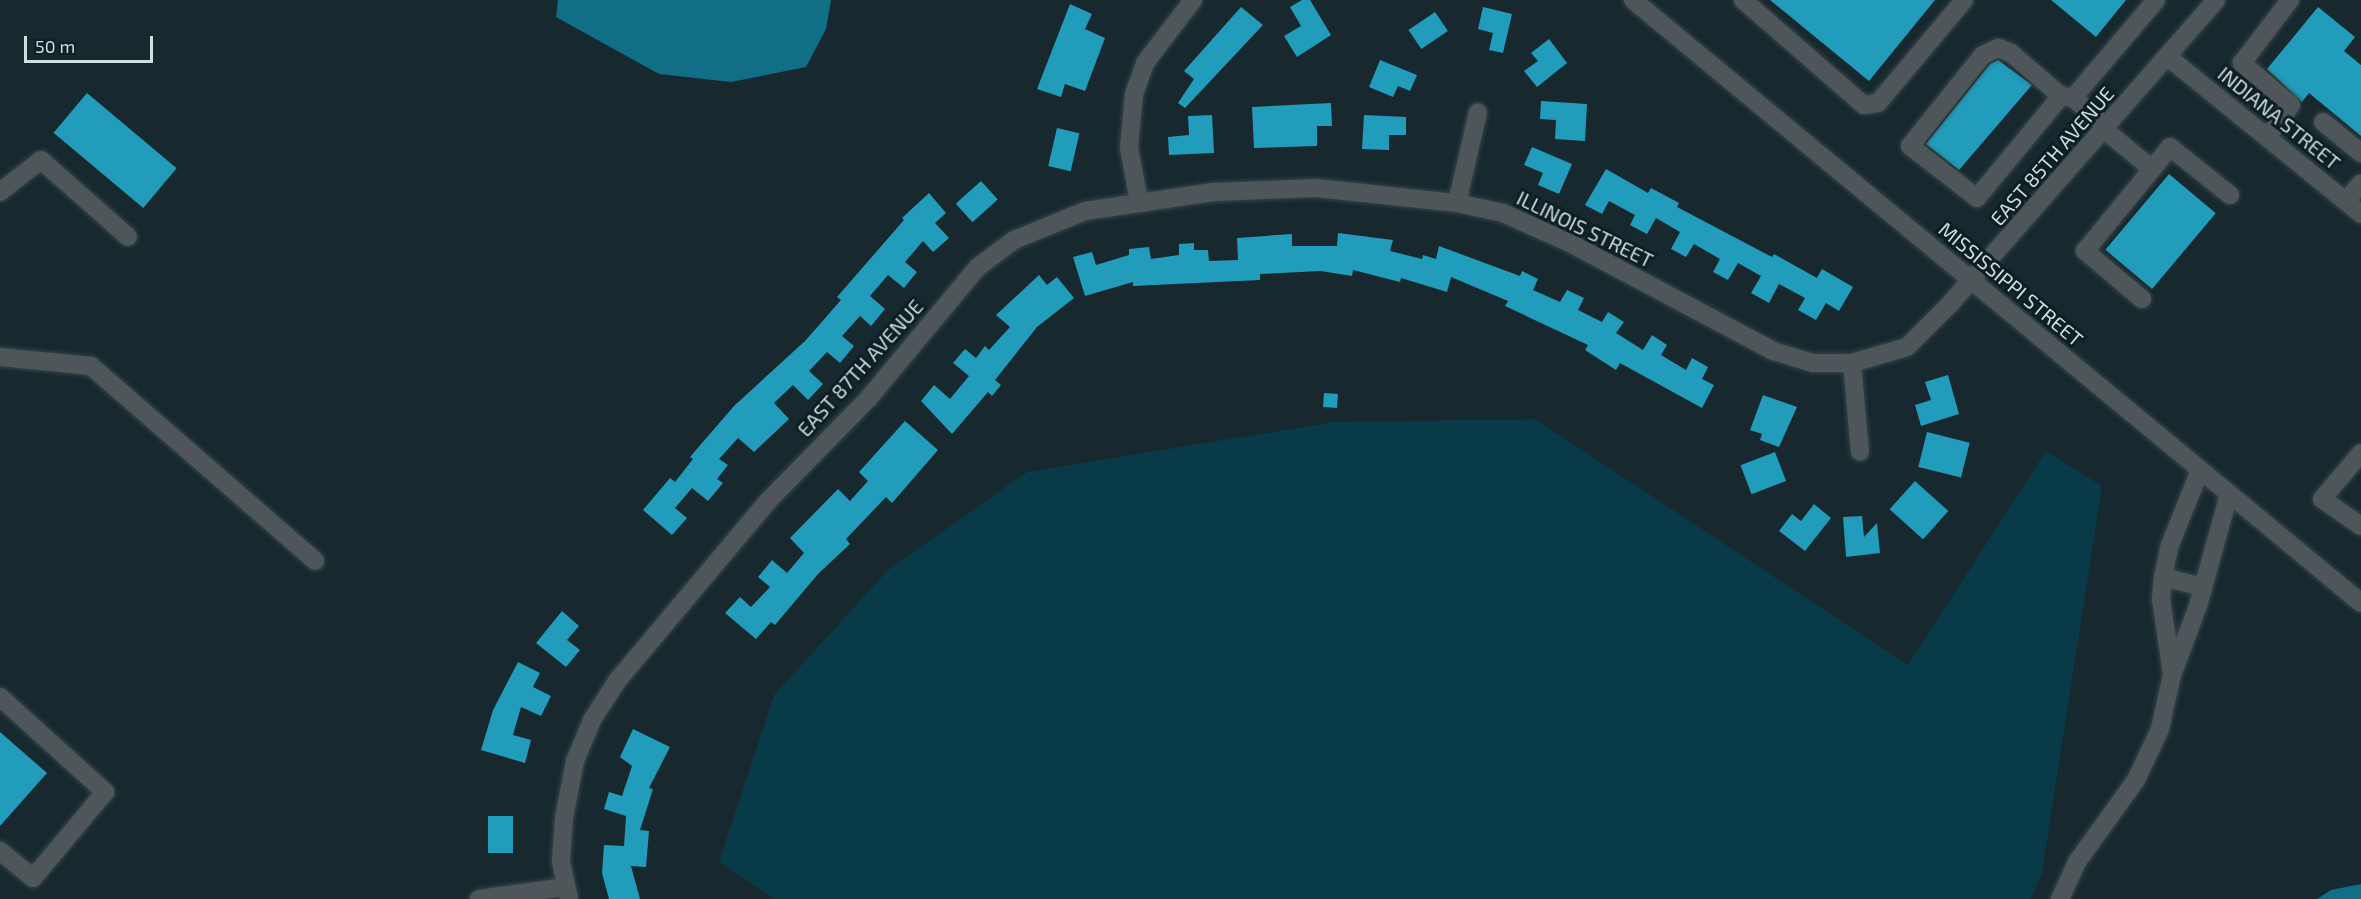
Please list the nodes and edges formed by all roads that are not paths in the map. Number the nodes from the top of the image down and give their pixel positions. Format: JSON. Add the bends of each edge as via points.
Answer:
{"nodes":[{"id":1,"x":1193,"y":0,"type":"edge"},
{"id":2,"x":1633,"y":0,"type":"edge"},
{"id":3,"x":1743,"y":0,"type":"edge"},
{"id":4,"x":1964,"y":0,"type":"edge"},
{"id":5,"x":2156,"y":0,"type":"edge"},
{"id":6,"x":2216,"y":0,"type":"edge"},
{"id":7,"x":2290,"y":0,"type":"edge"},
{"id":8,"x":2168,"y":57,"type":"junction"},
{"id":9,"x":2067,"y":97,"type":"junction"},
{"id":10,"x":1478,"y":112,"type":"dead end"},
{"id":11,"x":2323,"y":122,"type":"dead end"},
{"id":12,"x":2106,"y":129,"type":"junction"},
{"id":13,"x":2267,"y":137,"type":"junction"},
{"id":14,"x":2361,"y":153,"type":"edge"},
{"id":15,"x":2152,"y":169,"type":"junction"},
{"id":16,"x":2361,"y":183,"type":"edge"},
{"id":17,"x":0,"y":192,"type":"edge"},
{"id":18,"x":2230,"y":195,"type":"dead end"},
{"id":19,"x":1139,"y":201,"type":"junction"},
{"id":20,"x":2346,"y":201,"type":"junction"},
{"id":21,"x":1457,"y":203,"type":"junction"},
{"id":22,"x":2361,"y":213,"type":"edge"},
{"id":23,"x":128,"y":237,"type":"dead end"},
{"id":24,"x":1973,"y":281,"type":"junction"},
{"id":25,"x":2142,"y":299,"type":"dead end"},
{"id":26,"x":0,"y":357,"type":"edge"},
{"id":27,"x":1852,"y":363,"type":"junction"},
{"id":28,"x":1860,"y":452,"type":"dead end"},
{"id":29,"x":2361,"y":453,"type":"edge"},
{"id":30,"x":2200,"y":470,"type":"junction"},
{"id":31,"x":2229,"y":494,"type":"junction"},
{"id":32,"x":2361,"y":526,"type":"edge"},
{"id":33,"x":315,"y":561,"type":"dead end"},
{"id":34,"x":2163,"y":577,"type":"junction"},
{"id":35,"x":2203,"y":587,"type":"junction"},
{"id":36,"x":2361,"y":603,"type":"edge"},
{"id":37,"x":2172,"y":675,"type":"junction"},
{"id":38,"x":0,"y":697,"type":"edge"},
{"id":39,"x":0,"y":851,"type":"edge"},
{"id":40,"x":567,"y":893,"type":"edge"},
{"id":41,"x":479,"y":899,"type":"edge"},
{"id":42,"x":2061,"y":899,"type":"edge"}],
"edges":[{"from":1,"to":19,"type":"street","via":[[1145,63],[1134,94],[1129,148]]},
{"from":2,"to":24,"type":"street","name":"MISSISSIPPI STREET"},
{"from":3,"to":4,"type":"street","via":[[1864,105],[1878,104]]},
{"from":5,"to":9,"type":"street"},
{"from":6,"to":8,"type":"street","name":"EAST 85TH AVENUE"},
{"from":7,"to":13,"type":"street","via":[[2242,63],[2290,105]]},
{"from":8,"to":12,"type":"street","name":"EAST 85TH AVENUE"},
{"from":8,"to":13,"type":"street","name":"INDIANA STREET"},
{"from":9,"to":9,"type":"street","via":[[1977,198],[1910,146],[1983,55],[1998,48],[2011,53]]},
{"from":9,"to":12,"type":"street"},
{"from":10,"to":21,"type":"street"},
{"from":11,"to":14,"type":"street"},
{"from":12,"to":15,"type":"street"},
{"from":12,"to":24,"type":"street","name":"EAST 85TH AVENUE"},
{"from":13,"to":20,"type":"street","name":"INDIANA STREET"},
{"from":15,"to":18,"type":"street","via":[[2170,147]]},
{"from":15,"to":25,"type":"street","via":[[2085,251]]},
{"from":16,"to":20,"type":"street"},
{"from":17,"to":23,"type":"street","via":[[41,160]]},
{"from":19,"to":21,"type":"street","name":"ILLINOIS STREET","via":[[1214,192],[1316,188]]},
{"from":19,"to":40,"type":"street","name":"EAST 87TH AVENUE","via":[[1085,211],[1034,230],[978,267],[868,399],[767,502],[659,632],[592,720],[575,761],[561,861]]},
{"from":20,"to":22,"type":"street","name":"INDIANA STREET"},
{"from":21,"to":27,"type":"street","name":"ILLINOIS STREET","via":[[1503,213],[1572,244],[1773,351],[1813,363]]},
{"from":24,"to":27,"type":"street","name":"EAST 85TH AVENUE","via":[[1907,347]]},
{"from":24,"to":30,"type":"street","name":"MISSISSIPPI STREET"},
{"from":26,"to":33,"type":"street","via":[[92,366]]},
{"from":27,"to":28,"type":"street"},
{"from":29,"to":32,"type":"street","via":[[2322,499]]},
{"from":30,"to":31,"type":"street","name":"MISSISSIPPI STREET"},
{"from":30,"to":34,"type":"street","via":[[2170,545]]},
{"from":31,"to":35,"type":"street"},
{"from":31,"to":36,"type":"street","name":"MISSISSIPPI STREET"},
{"from":34,"to":35,"type":"street"},
{"from":34,"to":37,"type":"street","via":[[2161,599]]},
{"from":35,"to":37,"type":"street"},
{"from":37,"to":42,"type":"street","via":[[2160,729],[2136,780],[2077,862]]},
{"from":38,"to":39,"type":"street","via":[[105,792],[33,878]]},
{"from":40,"to":41,"type":"street"}]}
